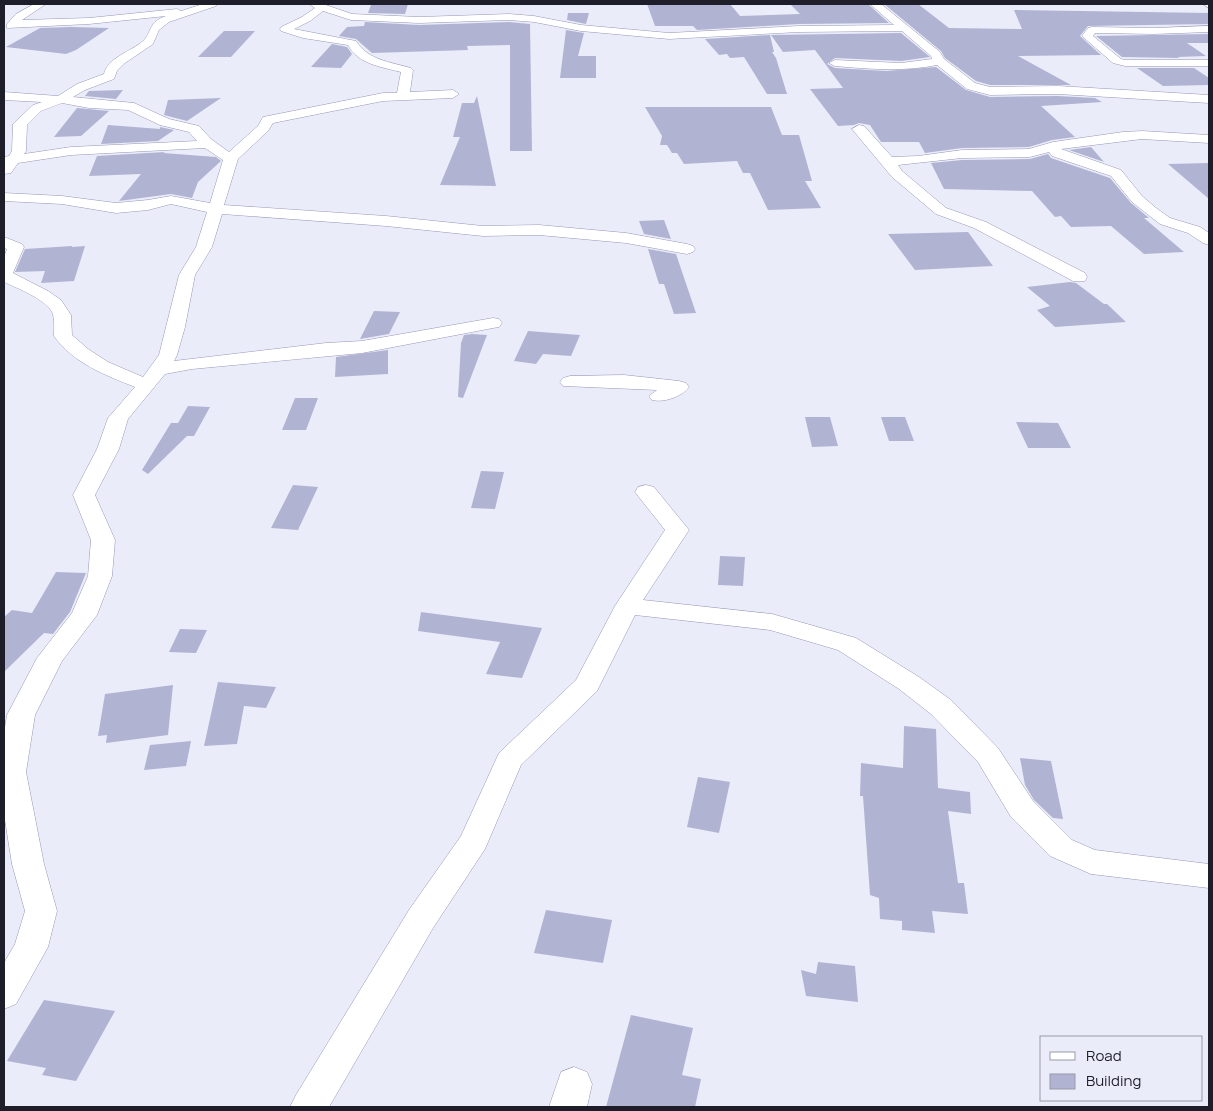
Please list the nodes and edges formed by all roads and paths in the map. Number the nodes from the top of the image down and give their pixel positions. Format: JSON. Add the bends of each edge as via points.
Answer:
{"nodes":[{"id":1,"x":41,"y":4,"type":"edge"},
{"id":2,"x":212,"y":4,"type":"edge"},
{"id":3,"x":875,"y":4,"type":"edge"},
{"id":4,"x":318,"y":6,"type":"edge"},
{"id":5,"x":192,"y":12,"type":"junction"},
{"id":6,"x":8,"y":28,"type":"edge"},
{"id":7,"x":902,"y":28,"type":"junction"},
{"id":8,"x":1209,"y":29,"type":"edge"},
{"id":9,"x":938,"y":61,"type":"junction"},
{"id":10,"x":835,"y":63,"type":"dead end"},
{"id":11,"x":1209,"y":63,"type":"edge"},
{"id":12,"x":453,"y":94,"type":"dead end"},
{"id":13,"x":403,"y":95,"type":"junction"},
{"id":14,"x":4,"y":96,"type":"edge"},
{"id":15,"x":60,"y":99,"type":"junction"},
{"id":16,"x":1209,"y":99,"type":"edge"},
{"id":17,"x":859,"y":129,"type":"dead end"},
{"id":18,"x":1209,"y":139,"type":"edge"},
{"id":19,"x":210,"y":144,"type":"junction"},
{"id":20,"x":1053,"y":146,"type":"junction"},
{"id":21,"x":231,"y":158,"type":"junction"},
{"id":22,"x":8,"y":160,"type":"edge"},
{"id":23,"x":888,"y":161,"type":"junction"},
{"id":24,"x":4,"y":177,"type":"edge"},
{"id":25,"x":4,"y":197,"type":"edge"},
{"id":26,"x":216,"y":209,"type":"junction"},
{"id":27,"x":1209,"y":240,"type":"edge"},
{"id":28,"x":4,"y":242,"type":"edge"},
{"id":29,"x":686,"y":249,"type":"dead end"},
{"id":30,"x":1078,"y":277,"type":"dead end"},
{"id":31,"x":493,"y":323,"type":"dead end"},
{"id":32,"x":152,"y":377,"type":"junction"},
{"id":33,"x":570,"y":382,"type":"dead end"},
{"id":34,"x":659,"y":396,"type":"dead end"},
{"id":35,"x":646,"y":492,"type":"dead end"},
{"id":36,"x":627,"y":606,"type":"junction"},
{"id":37,"x":1209,"y":876,"type":"edge"},
{"id":38,"x":4,"y":994,"type":"edge"},
{"id":39,"x":309,"y":1107,"type":"edge"}],
"edges":[{"from":1,"to":6,"type":"street","via":[[20,16]]},
{"from":2,"to":5,"type":"street"},
{"from":3,"to":7,"type":"street"},
{"from":4,"to":7,"type":"street","via":[[351,17],[419,20],[509,17],[651,35]]},
{"from":4,"to":13,"type":"street","via":[[306,19],[286,29],[299,35],[341,39],[352,43],[363,56],[407,70]]},
{"from":5,"to":6,"type":"street"},
{"from":5,"to":15,"type":"street","via":[[165,20],[154,29],[149,42],[121,61],[111,70],[110,76]]},
{"from":7,"to":9,"type":"street","via":[[936,54]]},
{"from":8,"to":11,"type":"street","via":[[1101,30],[1089,32],[1086,36],[1117,61],[1125,63]]},
{"from":9,"to":10,"type":"street","via":[[896,66]]},
{"from":9,"to":16,"type":"street","via":[[971,86],[990,91],[1058,90]]},
{"from":12,"to":13,"type":"street"},
{"from":13,"to":21,"type":"street","via":[[268,120]]},
{"from":14,"to":15,"type":"street"},
{"from":15,"to":19,"type":"street","via":[[130,106],[165,122],[194,129]]},
{"from":15,"to":22,"type":"street","via":[[37,108],[20,124],[19,151]]},
{"from":17,"to":23,"type":"street"},
{"from":18,"to":20,"type":"street","via":[[1142,135]]},
{"from":19,"to":21,"type":"street","via":[[220,154]]},
{"from":19,"to":22,"type":"street","via":[[71,152]]},
{"from":20,"to":23,"type":"street","via":[[1030,153],[962,154]]},
{"from":20,"to":27,"type":"street","via":[[1057,153],[1116,172],[1151,211],[1165,221],[1194,230]]},
{"from":21,"to":26,"type":"street"},
{"from":22,"to":24,"type":"street"},
{"from":23,"to":30,"type":"street","via":[[896,174],[941,211],[980,225]]},
{"from":25,"to":26,"type":"street","via":[[62,200],[116,208],[171,200]]},
{"from":26,"to":29,"type":"street","via":[[386,220],[483,231],[539,230],[626,238]]},
{"from":26,"to":32,"type":"street","via":[[204,246],[187,275],[168,355]]},
{"from":28,"to":32,"type":"street","via":[[16,247],[4,275],[44,296],[59,308],[63,336],[71,346],[98,365]]},
{"from":31,"to":32,"type":"street","via":[[362,347],[192,363]]},
{"from":32,"to":38,"type":"street","via":[[118,418],[108,449],[84,495],[103,540],[100,576],[84,615],[50,658],[21,715],[11,772],[28,864],[41,911],[31,947]]},
{"from":33,"to":34,"type":"street","via":[[620,380],[679,387]]},
{"from":35,"to":36,"type":"street","via":[[677,530]]},
{"from":36,"to":37,"type":"street","via":[[772,622],[847,644],[941,707],[988,755],[1022,809],[1061,848],[1091,862]]},
{"from":36,"to":39,"type":"street","via":[[587,685],[509,760],[474,841],[421,918]]}]}
